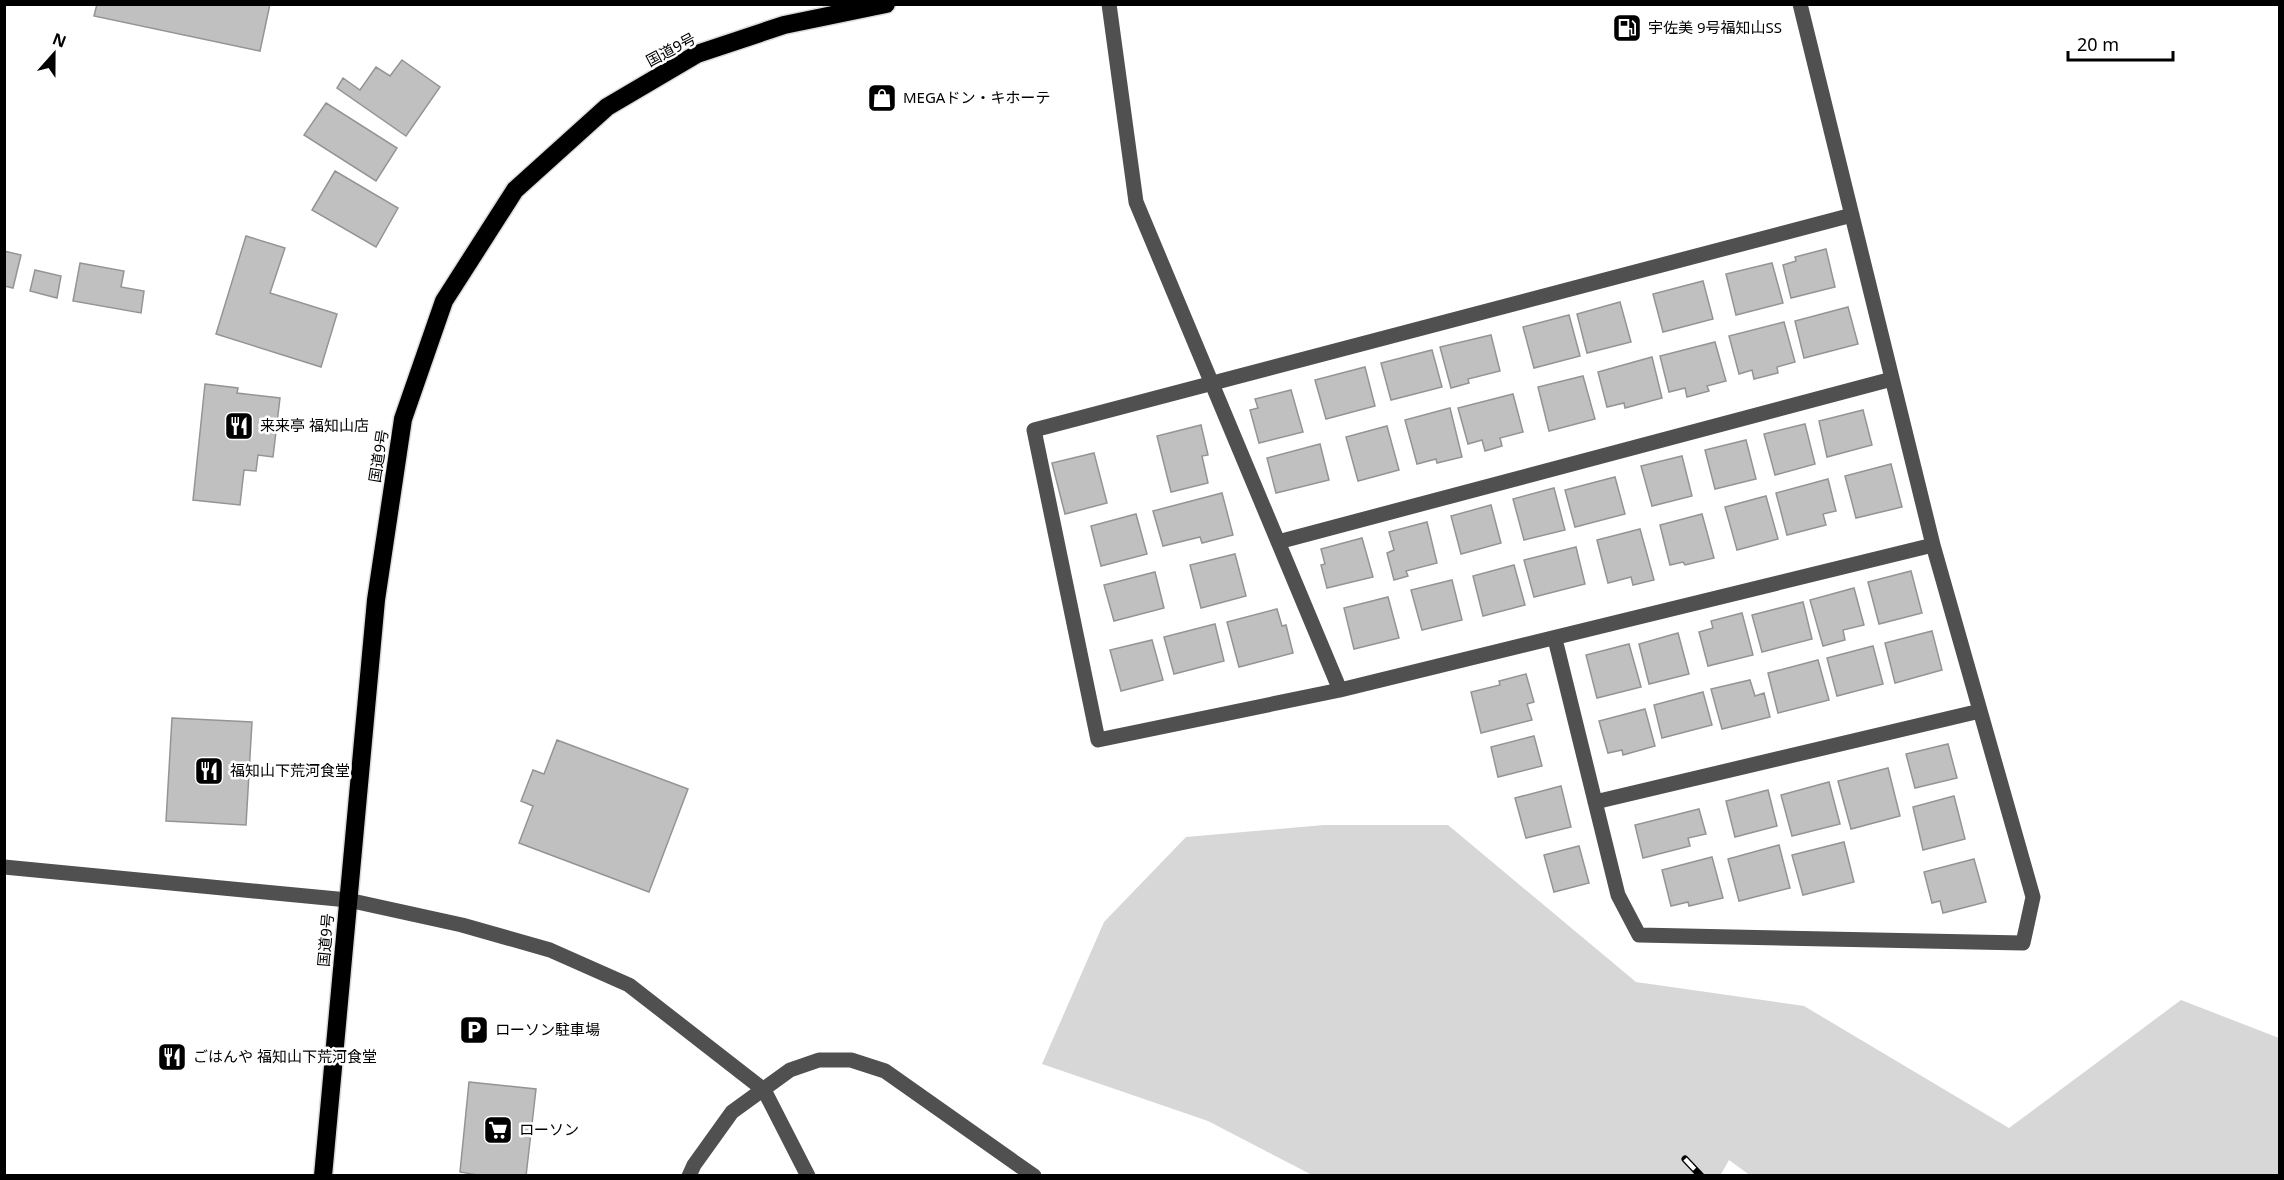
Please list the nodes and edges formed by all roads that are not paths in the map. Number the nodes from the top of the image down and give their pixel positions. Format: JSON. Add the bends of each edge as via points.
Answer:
{"nodes":[{"id":1,"x":886,"y":4,"type":"edge"},
{"id":2,"x":1109,"y":4,"type":"edge"},
{"id":3,"x":1800,"y":4,"type":"edge"},
{"id":4,"x":1852,"y":215,"type":"junction"},
{"id":5,"x":1892,"y":379,"type":"junction"},
{"id":6,"x":1211,"y":383,"type":"junction"},
{"id":7,"x":1278,"y":542,"type":"junction"},
{"id":8,"x":1933,"y":545,"type":"junction"},
{"id":9,"x":1555,"y":639,"type":"junction"},
{"id":10,"x":1340,"y":690,"type":"junction"},
{"id":11,"x":1980,"y":711,"type":"junction"},
{"id":12,"x":1595,"y":802,"type":"junction"},
{"id":13,"x":4,"y":867,"type":"edge"},
{"id":14,"x":348,"y":900,"type":"junction"},
{"id":15,"x":764,"y":1090,"type":"junction"},
{"id":16,"x":323,"y":1176,"type":"edge"},
{"id":17,"x":689,"y":1176,"type":"edge"},
{"id":18,"x":808,"y":1176,"type":"edge"},
{"id":19,"x":1034,"y":1176,"type":"edge"}],
"edges":[{"from":1,"to":14,"type":"highway","name":"国道9号","via":[[783,25],[697,54],[607,107],[515,190],[444,301],[403,419],[376,600]]},
{"from":2,"to":6,"type":"street","via":[[1136,202]]},
{"from":3,"to":4,"type":"street"},
{"from":4,"to":5,"type":"street"},
{"from":4,"to":6,"type":"street"},
{"from":5,"to":7,"type":"street"},
{"from":5,"to":8,"type":"street"},
{"from":6,"to":7,"type":"street"},
{"from":6,"to":10,"type":"street","via":[[1034,430],[1098,740]]},
{"from":7,"to":10,"type":"street"},
{"from":8,"to":9,"type":"street"},
{"from":8,"to":11,"type":"street"},
{"from":9,"to":10,"type":"street"},
{"from":9,"to":12,"type":"street"},
{"from":11,"to":12,"type":"street"},
{"from":11,"to":12,"type":"street","via":[[2033,897],[2023,943],[1639,935],[1618,895]]},
{"from":13,"to":14,"type":"street"},
{"from":14,"to":15,"type":"street","via":[[462,925],[550,950],[629,985]]},
{"from":14,"to":16,"type":"highway","name":"国道9号"},
{"from":15,"to":17,"type":"street","via":[[732,1112]]},
{"from":15,"to":18,"type":"street"},
{"from":15,"to":19,"type":"street","via":[[790,1070],[819,1060],[851,1060],[885,1071]]}]}
